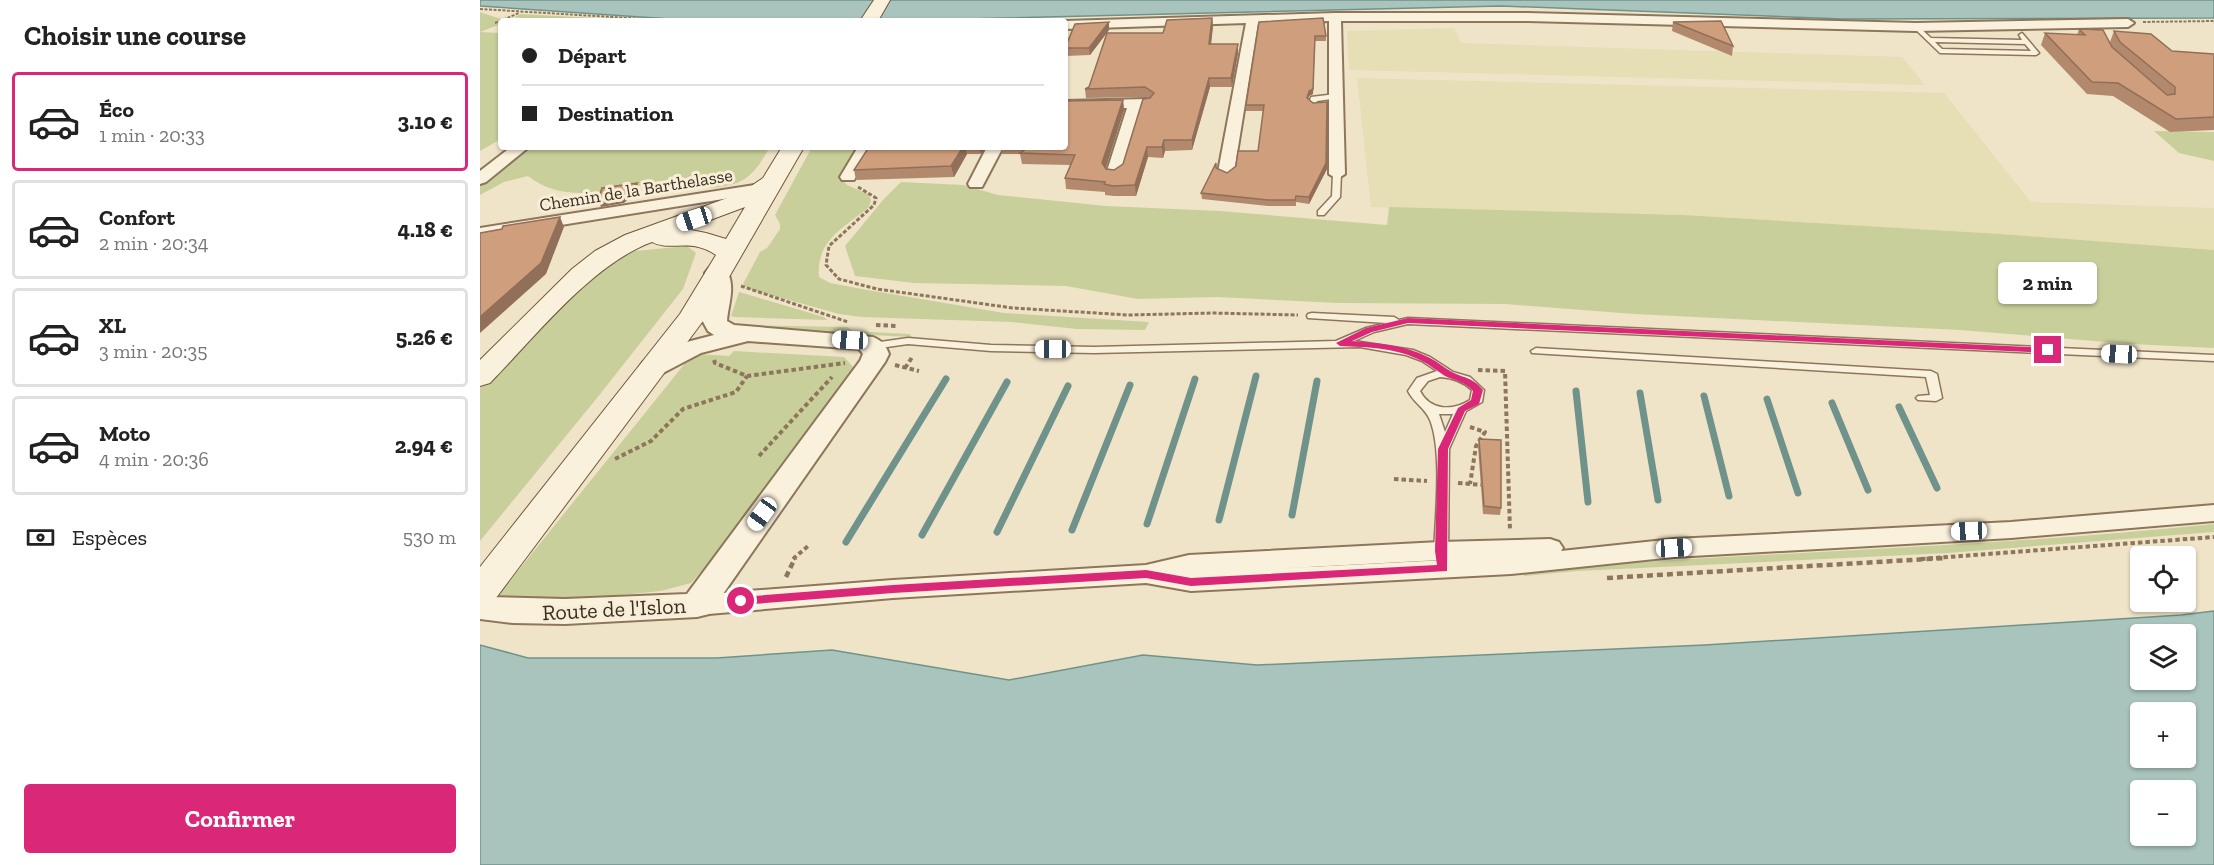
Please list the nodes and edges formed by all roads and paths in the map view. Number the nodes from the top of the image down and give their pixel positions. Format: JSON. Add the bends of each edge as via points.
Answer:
{"nodes":[{"id":1,"x":882,"y":0,"type":"edge"},
{"id":2,"x":480,"y":9,"type":"edge"},
{"id":3,"x":520,"y":13,"type":"junction"},
{"id":4,"x":508,"y":18,"type":"edge"},
{"id":5,"x":619,"y":18,"type":"edge"},
{"id":6,"x":871,"y":18,"type":"edge"},
{"id":7,"x":1335,"y":18,"type":"junction"},
{"id":8,"x":1253,"y":19,"type":"junction"},
{"id":9,"x":2214,"y":21,"type":"edge"},
{"id":10,"x":498,"y":22,"type":"edge"},
{"id":11,"x":495,"y":23,"type":"dead end"},
{"id":12,"x":2128,"y":23,"type":"joint"},
{"id":13,"x":1068,"y":25,"type":"edge"},
{"id":14,"x":1916,"y":27,"type":"junction"},
{"id":15,"x":2022,"y":35,"type":"dead end"},
{"id":16,"x":1929,"y":40,"type":"junction"},
{"id":17,"x":2027,"y":42,"type":"junction"},
{"id":18,"x":1336,"y":96,"type":"junction"},
{"id":19,"x":1313,"y":104,"type":"edge"},
{"id":20,"x":1068,"y":105,"type":"edge"},
{"id":21,"x":517,"y":150,"type":"edge"},
{"id":22,"x":791,"y":150,"type":"edge"},
{"id":23,"x":864,"y":150,"type":"edge"},
{"id":24,"x":993,"y":150,"type":"edge"},
{"id":25,"x":1226,"y":172,"type":"edge"},
{"id":26,"x":1114,"y":174,"type":"edge"},
{"id":27,"x":1337,"y":174,"type":"joint"},
{"id":28,"x":848,"y":177,"type":"joint"},
{"id":29,"x":480,"y":179,"type":"edge"},
{"id":30,"x":976,"y":184,"type":"dead end"},
{"id":31,"x":767,"y":186,"type":"junction"},
{"id":32,"x":1321,"y":213,"type":"dead end"},
{"id":33,"x":480,"y":233,"type":"edge"},
{"id":34,"x":614,"y":250,"type":"junction"},
{"id":35,"x":728,"y":271,"type":"junction"},
{"id":36,"x":1311,"y":316,"type":"joint"},
{"id":37,"x":1408,"y":321,"type":"junction"},
{"id":38,"x":750,"y":334,"type":"junction"},
{"id":39,"x":1340,"y":343,"type":"junction"},
{"id":40,"x":918,"y":349,"type":"dead end"},
{"id":41,"x":861,"y":350,"type":"junction"},
{"id":42,"x":1536,"y":351,"type":"dead end"},
{"id":43,"x":713,"y":356,"type":"dead end"},
{"id":44,"x":2214,"y":358,"type":"edge"},
{"id":45,"x":652,"y":368,"type":"junction"},
{"id":46,"x":905,"y":368,"type":"junction"},
{"id":47,"x":919,"y":371,"type":"dead end"},
{"id":48,"x":836,"y":374,"type":"dead end"},
{"id":49,"x":1450,"y":375,"type":"junction"},
{"id":50,"x":747,"y":376,"type":"junction"},
{"id":51,"x":480,"y":377,"type":"edge"},
{"id":52,"x":1922,"y":398,"type":"dead end"},
{"id":53,"x":1430,"y":408,"type":"junction"},
{"id":54,"x":1461,"y":410,"type":"junction"},
{"id":55,"x":1455,"y":424,"type":"junction"},
{"id":56,"x":1443,"y":449,"type":"junction"},
{"id":57,"x":759,"y":456,"type":"dead end"},
{"id":58,"x":605,"y":462,"type":"dead end"},
{"id":59,"x":1395,"y":479,"type":"dead end"},
{"id":60,"x":1427,"y":481,"type":"dead end"},
{"id":61,"x":1486,"y":485,"type":"edge"},
{"id":62,"x":1497,"y":486,"type":"edge"},
{"id":63,"x":2214,"y":513,"type":"edge"},
{"id":64,"x":2214,"y":537,"type":"edge"},
{"id":65,"x":1510,"y":539,"type":"dead end"},
{"id":66,"x":808,"y":546,"type":"dead end"},
{"id":67,"x":1442,"y":560,"type":"junction"},
{"id":68,"x":1597,"y":578,"type":"dead end"},
{"id":69,"x":782,"y":587,"type":"dead end"},
{"id":70,"x":483,"y":601,"type":"edge"},
{"id":71,"x":696,"y":605,"type":"junction"}],
"edges":[{"from":1,"to":6,"type":"main road"},
{"from":2,"to":3,"type":"path"},
{"from":3,"to":4,"type":"path"},
{"from":3,"to":5,"type":"path"},
{"from":7,"to":8,"type":"street"},
{"from":7,"to":14,"type":"street","via":[[1528,17]]},
{"from":7,"to":18,"type":"street"},
{"from":8,"to":13,"type":"street","via":[[1133,28]]},
{"from":8,"to":25,"type":"street"},
{"from":9,"to":12,"type":"path"},
{"from":10,"to":11,"type":"path"},
{"from":12,"to":14,"type":"street","via":[[2096,27]]},
{"from":14,"to":16,"type":"lane"},
{"from":15,"to":17,"type":"lane"},
{"from":16,"to":17,"type":"lane"},
{"from":16,"to":17,"type":"lane","via":[[1940,51],[2036,53]]},
{"from":18,"to":19,"type":"lane","via":[[1318,97]]},
{"from":18,"to":27,"type":"street"},
{"from":20,"to":26,"type":"street","via":[[1141,103]]},
{"from":21,"to":29,"type":"street"},
{"from":22,"to":31,"type":"main road"},
{"from":23,"to":28,"type":"street"},
{"from":24,"to":30,"type":"street"},
{"from":27,"to":32,"type":"lane","via":[[1336,197]]},
{"from":28,"to":36,"type":"path","via":[[849,182],[876,198],[866,214],[830,246],[826,265],[839,279],[878,289],[1036,310]]},
{"from":31,"to":33,"type":"street","name":"Chemin de la Barthelasse"},
{"from":31,"to":34,"type":"main road","via":[[737,203]]},
{"from":31,"to":35,"type":"main road"},
{"from":34,"to":35,"type":"main road","via":[[662,238],[711,240]]},
{"from":34,"to":51,"type":"main road","via":[[581,274]]},
{"from":35,"to":38,"type":"street","via":[[714,320],[728,332]]},
{"from":35,"to":41,"type":"path"},
{"from":35,"to":45,"type":"main road"},
{"from":36,"to":37,"type":"lane"},
{"from":37,"to":39,"type":"lane","via":[[1370,330]]},
{"from":37,"to":44,"type":"lane"},
{"from":38,"to":41,"type":"street","via":[[864,342]]},
{"from":38,"to":45,"type":"street","via":[[709,342]]},
{"from":39,"to":41,"type":"lane","via":[[1084,350],[908,341]]},
{"from":39,"to":49,"type":"lane","via":[[1409,352]]},
{"from":40,"to":46,"type":"path"},
{"from":41,"to":46,"type":"path"},
{"from":41,"to":50,"type":"path","via":[[855,362]]},
{"from":41,"to":71,"type":"street","name":"Route de l'Islon"},
{"from":42,"to":52,"type":"lane","via":[[1931,374],[1936,398]]},
{"from":43,"to":50,"type":"path","via":[[715,363]]},
{"from":45,"to":70,"type":"main road","via":[[515,550]]},
{"from":46,"to":47,"type":"path"},
{"from":48,"to":57,"type":"path"},
{"from":49,"to":53,"type":"lane","via":[[1429,376],[1416,385],[1416,397]]},
{"from":49,"to":54,"type":"lane","via":[[1468,380],[1478,390],[1476,402]]},
{"from":50,"to":58,"type":"path","via":[[736,392],[683,409],[651,441]]},
{"from":53,"to":54,"type":"lane"},
{"from":53,"to":56,"type":"lane"},
{"from":54,"to":55,"type":"lane"},
{"from":55,"to":56,"type":"lane"},
{"from":55,"to":61,"type":"path","via":[[1485,432],[1476,446],[1470,484]]},
{"from":56,"to":67,"type":"lane"},
{"from":59,"to":60,"type":"path"},
{"from":62,"to":65,"type":"path","via":[[1508,486]]},
{"from":63,"to":67,"type":"street","via":[[2011,530],[1674,548],[1511,565]]},
{"from":64,"to":68,"type":"path"},
{"from":66,"to":69,"type":"path","via":[[793,559]]},
{"from":67,"to":71,"type":"street","via":[[1191,582],[1146,574]]},
{"from":70,"to":71,"type":"street","name":"Route de l'Islon","via":[[548,613]]}]}
